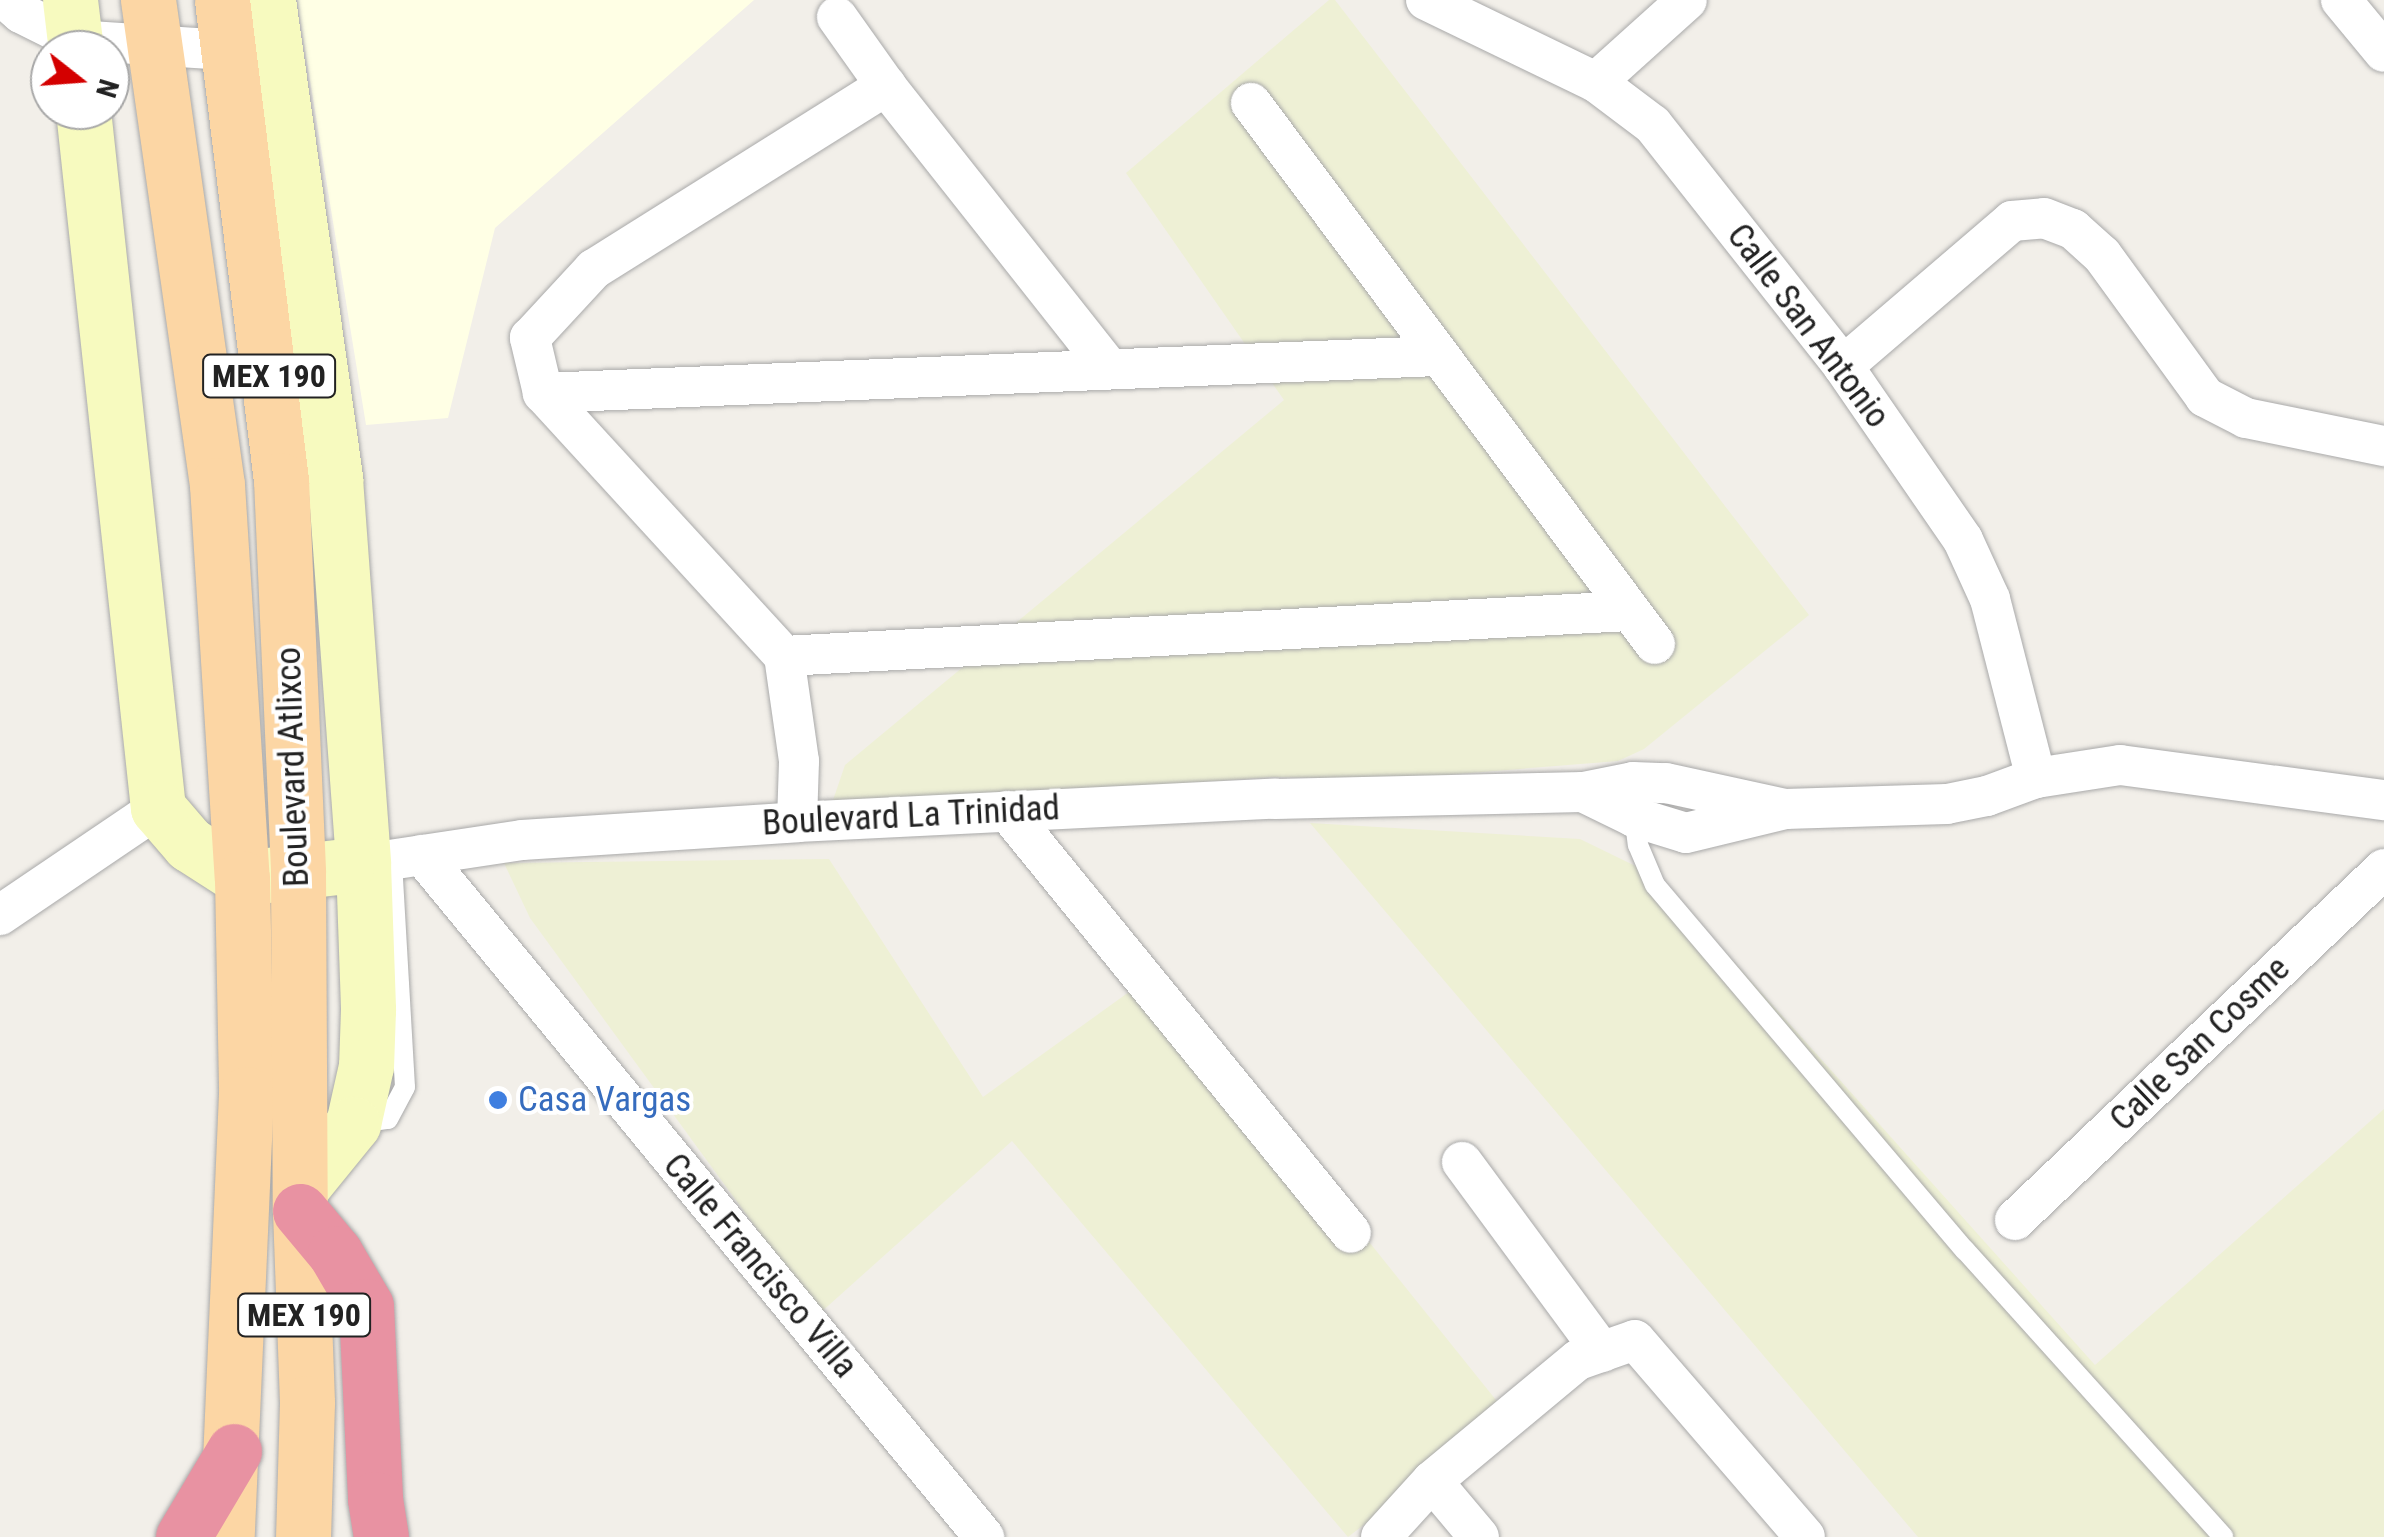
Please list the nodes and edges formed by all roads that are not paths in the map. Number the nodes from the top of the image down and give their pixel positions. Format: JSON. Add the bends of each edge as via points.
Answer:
{"nodes":[{"id":1,"x":6,"y":0,"type":"edge"},
{"id":2,"x":1426,"y":0,"type":"edge"},
{"id":3,"x":1687,"y":0,"type":"edge"},
{"id":4,"x":2341,"y":0,"type":"edge"},
{"id":5,"x":838,"y":16,"type":"dead end"},
{"id":6,"x":151,"y":24,"type":"edge"},
{"id":7,"x":249,"y":26,"type":"edge"},
{"id":8,"x":74,"y":30,"type":"edge"},
{"id":9,"x":2384,"y":52,"type":"edge"},
{"id":10,"x":1596,"y":82,"type":"junction"},
{"id":11,"x":886,"y":86,"type":"junction"},
{"id":12,"x":1251,"y":103,"type":"dead end"},
{"id":13,"x":85,"y":130,"type":"edge"},
{"id":14,"x":1438,"y":356,"type":"junction"},
{"id":15,"x":1844,"y":366,"type":"junction"},
{"id":16,"x":1109,"y":368,"type":"junction"},
{"id":17,"x":543,"y":393,"type":"junction"},
{"id":18,"x":2384,"y":446,"type":"edge"},
{"id":19,"x":1629,"y":611,"type":"junction"},
{"id":20,"x":1655,"y":644,"type":"dead end"},
{"id":21,"x":784,"y":656,"type":"junction"},
{"id":22,"x":2036,"y":778,"type":"junction"},
{"id":23,"x":1633,"y":800,"type":"junction"},
{"id":24,"x":2384,"y":800,"type":"edge"},
{"id":25,"x":158,"y":808,"type":"junction"},
{"id":26,"x":1007,"y":811,"type":"junction"},
{"id":27,"x":797,"y":822,"type":"junction"},
{"id":28,"x":393,"y":860,"type":"junction"},
{"id":29,"x":2384,"y":869,"type":"edge"},
{"id":30,"x":298,"y":873,"type":"junction"},
{"id":31,"x":242,"y":878,"type":"junction"},
{"id":32,"x":0,"y":915,"type":"edge"},
{"id":33,"x":1462,"y":1162,"type":"dead end"},
{"id":34,"x":301,"y":1200,"type":"junction"},
{"id":35,"x":2015,"y":1220,"type":"dead end"},
{"id":36,"x":1351,"y":1234,"type":"dead end"},
{"id":37,"x":1619,"y":1346,"type":"junction"},
{"id":38,"x":1432,"y":1481,"type":"junction"},
{"id":39,"x":231,"y":1491,"type":"edge"},
{"id":40,"x":183,"y":1537,"type":"edge"},
{"id":41,"x":209,"y":1537,"type":"edge"},
{"id":42,"x":303,"y":1537,"type":"edge"},
{"id":43,"x":381,"y":1537,"type":"edge"},
{"id":44,"x":984,"y":1537,"type":"edge"},
{"id":45,"x":1381,"y":1537,"type":"edge"},
{"id":46,"x":1478,"y":1537,"type":"edge"},
{"id":47,"x":1805,"y":1537,"type":"edge"},
{"id":48,"x":2223,"y":1537,"type":"edge"}],
"edges":[{"from":1,"to":8,"type":"street","via":[[20,13]]},
{"from":2,"to":10,"type":"street","name":"Calle San Antonio"},
{"from":3,"to":10,"type":"street"},
{"from":4,"to":9,"type":"street"},
{"from":5,"to":11,"type":"street"},
{"from":6,"to":7,"type":"street"},
{"from":6,"to":8,"type":"street"},
{"from":6,"to":31,"type":"main road","number":"MEX 190","via":[[217,485]]},
{"from":7,"to":28,"type":"street","via":[[335,479]]},
{"from":7,"to":30,"type":"main road","name":"Boulevard Atlixco","number":"MEX 190","via":[[282,480]]},
{"from":10,"to":15,"type":"street","name":"Calle San Antonio","via":[[1653,125]]},
{"from":11,"to":16,"type":"street"},
{"from":11,"to":17,"type":"street","via":[[594,269],[530,338]]},
{"from":12,"to":14,"type":"street"},
{"from":13,"to":25,"type":"street"},
{"from":14,"to":16,"type":"street"},
{"from":14,"to":19,"type":"street"},
{"from":15,"to":18,"type":"street","via":[[2012,220],[2044,218],[2073,229],[2102,254],[2206,397],[2246,418]]},
{"from":15,"to":22,"type":"street","name":"Calle San Antonio","via":[[1963,540],[1990,600]]},
{"from":16,"to":17,"type":"street"},
{"from":17,"to":21,"type":"street"},
{"from":19,"to":20,"type":"street"},
{"from":19,"to":21,"type":"street"},
{"from":21,"to":27,"type":"street","via":[[800,761]]},
{"from":22,"to":23,"type":"street","name":"Boulevard La Trinidad","via":[[1948,804],[1784,808],[1666,783]]},
{"from":22,"to":24,"type":"street","name":"Boulevard La Trinidad","via":[[2120,765]]},
{"from":23,"to":26,"type":"street","name":"Boulevard La Trinidad","via":[[1583,792],[1382,794]]},
{"from":23,"to":48,"type":"lane","via":[[1638,845],[1655,885],[1965,1250]]},
{"from":25,"to":31,"type":"street","via":[[189,844]]},
{"from":25,"to":32,"type":"street"},
{"from":26,"to":27,"type":"street","name":"Boulevard La Trinidad"},
{"from":26,"to":36,"type":"street"},
{"from":27,"to":28,"type":"street","name":"Boulevard La Trinidad","via":[[522,840]]},
{"from":28,"to":30,"type":"street","name":"Boulevard La Trinidad"},
{"from":28,"to":34,"type":"street","via":[[353,1124]]},
{"from":28,"to":44,"type":"street","name":"Calle Francisco Villa"},
{"from":29,"to":35,"type":"street","name":"Calle San Cosme"},
{"from":30,"to":31,"type":"street","name":"Boulevard La Trinidad"},
{"from":30,"to":34,"type":"main road","name":"Boulevard Atlixco","number":"MEX 190"},
{"from":31,"to":39,"type":"main road","name":"Boulevard Atlixco","number":"MEX 190","via":[[246,1094]]},
{"from":33,"to":37,"type":"street"},
{"from":34,"to":42,"type":"main road","name":"Boulevard Atlixco","number":"MEX 190","via":[[308,1404]]},
{"from":34,"to":43,"type":"highway","via":[[366,1306]]},
{"from":37,"to":38,"type":"street","via":[[1578,1360]]},
{"from":37,"to":47,"type":"street"},
{"from":38,"to":45,"type":"street"},
{"from":38,"to":46,"type":"street"},
{"from":39,"to":40,"type":"highway"},
{"from":39,"to":41,"type":"highway"}]}
